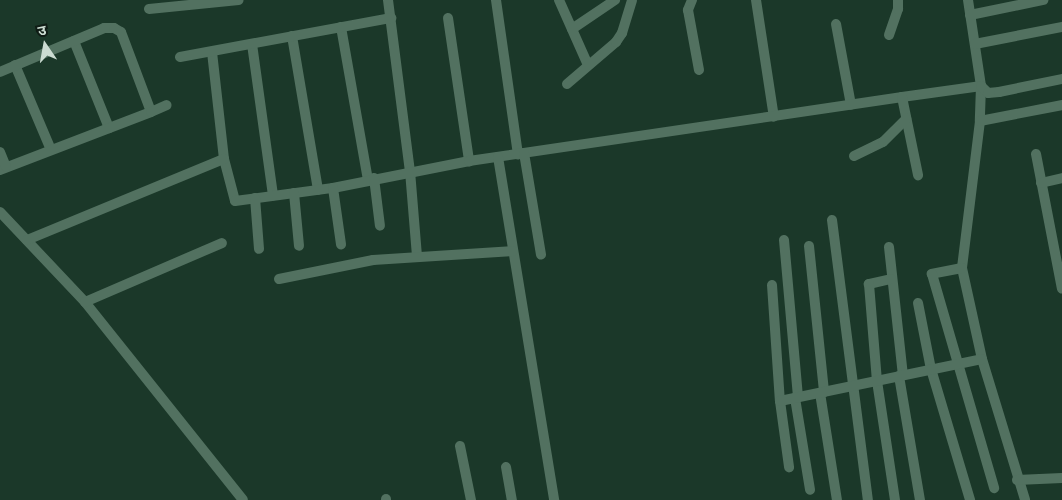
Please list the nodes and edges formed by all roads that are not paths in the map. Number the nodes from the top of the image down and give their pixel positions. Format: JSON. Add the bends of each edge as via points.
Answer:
{"nodes":[{"id":1,"x":238,"y":0,"type":"edge"},
{"id":2,"x":388,"y":0,"type":"edge"},
{"id":3,"x":496,"y":0,"type":"edge"},
{"id":4,"x":559,"y":0,"type":"edge"},
{"id":5,"x":616,"y":0,"type":"edge"},
{"id":6,"x":632,"y":0,"type":"edge"},
{"id":7,"x":692,"y":0,"type":"edge"},
{"id":8,"x":756,"y":0,"type":"edge"},
{"id":9,"x":898,"y":0,"type":"edge"},
{"id":10,"x":968,"y":0,"type":"edge"},
{"id":11,"x":1036,"y":1,"type":"edge"},
{"id":12,"x":148,"y":9,"type":"dead end"},
{"id":13,"x":970,"y":15,"type":"junction"},
{"id":14,"x":391,"y":18,"type":"junction"},
{"id":15,"x":448,"y":18,"type":"dead end"},
{"id":16,"x":836,"y":24,"type":"dead end"},
{"id":17,"x":342,"y":27,"type":"junction"},
{"id":18,"x":1062,"y":27,"type":"edge"},
{"id":19,"x":572,"y":29,"type":"junction"},
{"id":20,"x":889,"y":35,"type":"dead end"},
{"id":21,"x":292,"y":36,"type":"junction"},
{"id":22,"x":74,"y":41,"type":"junction"},
{"id":23,"x":252,"y":44,"type":"junction"},
{"id":24,"x":975,"y":44,"type":"junction"},
{"id":25,"x":212,"y":52,"type":"junction"},
{"id":26,"x":180,"y":57,"type":"dead end"},
{"id":27,"x":15,"y":65,"type":"junction"},
{"id":28,"x":588,"y":65,"type":"junction"},
{"id":29,"x":699,"y":70,"type":"dead end"},
{"id":30,"x":0,"y":72,"type":"edge"},
{"id":31,"x":1062,"y":79,"type":"edge"},
{"id":32,"x":567,"y":84,"type":"dead end"},
{"id":33,"x":981,"y":86,"type":"junction"},
{"id":34,"x":902,"y":98,"type":"junction"},
{"id":35,"x":167,"y":105,"type":"dead end"},
{"id":36,"x":851,"y":105,"type":"junction"},
{"id":37,"x":1062,"y":105,"type":"edge"},
{"id":38,"x":151,"y":112,"type":"junction"},
{"id":39,"x":774,"y":117,"type":"junction"},
{"id":40,"x":906,"y":119,"type":"junction"},
{"id":41,"x":980,"y":121,"type":"junction"},
{"id":42,"x":109,"y":128,"type":"junction"},
{"id":43,"x":51,"y":150,"type":"junction"},
{"id":44,"x":0,"y":152,"type":"edge"},
{"id":45,"x":521,"y":154,"type":"junction"},
{"id":46,"x":1036,"y":154,"type":"dead end"},
{"id":47,"x":854,"y":156,"type":"dead end"},
{"id":48,"x":498,"y":157,"type":"junction"},
{"id":49,"x":224,"y":159,"type":"junction"},
{"id":50,"x":469,"y":161,"type":"junction"},
{"id":51,"x":3,"y":169,"type":"edge"},
{"id":52,"x":410,"y":171,"type":"junction"},
{"id":53,"x":918,"y":175,"type":"dead end"},
{"id":54,"x":1062,"y":178,"type":"edge"},
{"id":55,"x":371,"y":179,"type":"junction"},
{"id":56,"x":1041,"y":183,"type":"junction"},
{"id":57,"x":333,"y":188,"type":"junction"},
{"id":58,"x":318,"y":190,"type":"junction"},
{"id":59,"x":294,"y":193,"type":"junction"},
{"id":60,"x":273,"y":196,"type":"junction"},
{"id":61,"x":255,"y":198,"type":"junction"},
{"id":62,"x":0,"y":212,"type":"edge"},
{"id":63,"x":832,"y":220,"type":"dead end"},
{"id":64,"x":380,"y":226,"type":"dead end"},
{"id":65,"x":27,"y":240,"type":"junction"},
{"id":66,"x":784,"y":240,"type":"dead end"},
{"id":67,"x":222,"y":243,"type":"dead end"},
{"id":68,"x":341,"y":244,"type":"dead end"},
{"id":69,"x":299,"y":246,"type":"dead end"},
{"id":70,"x":810,"y":246,"type":"dead end"},
{"id":71,"x":889,"y":247,"type":"dead end"},
{"id":72,"x":259,"y":249,"type":"dead end"},
{"id":73,"x":513,"y":251,"type":"junction"},
{"id":74,"x":541,"y":255,"type":"dead end"},
{"id":75,"x":417,"y":256,"type":"junction"},
{"id":76,"x":962,"y":268,"type":"junction"},
{"id":77,"x":280,"y":279,"type":"dead end"},
{"id":78,"x":891,"y":279,"type":"junction"},
{"id":79,"x":772,"y":285,"type":"dead end"},
{"id":80,"x":1062,"y":290,"type":"edge"},
{"id":81,"x":84,"y":302,"type":"junction"},
{"id":82,"x":918,"y":303,"type":"dead end"},
{"id":83,"x":982,"y":359,"type":"junction"},
{"id":84,"x":956,"y":364,"type":"junction"},
{"id":85,"x":931,"y":369,"type":"junction"},
{"id":86,"x":901,"y":375,"type":"junction"},
{"id":87,"x":877,"y":380,"type":"junction"},
{"id":88,"x":851,"y":386,"type":"junction"},
{"id":89,"x":822,"y":392,"type":"junction"},
{"id":90,"x":796,"y":397,"type":"junction"},
{"id":91,"x":780,"y":401,"type":"junction"},
{"id":92,"x":460,"y":446,"type":"dead end"},
{"id":93,"x":789,"y":466,"type":"dead end"},
{"id":94,"x":506,"y":467,"type":"dead end"},
{"id":95,"x":1062,"y":478,"type":"edge"},
{"id":96,"x":1017,"y":480,"type":"junction"},
{"id":97,"x":994,"y":488,"type":"dead end"},
{"id":98,"x":810,"y":490,"type":"dead end"},
{"id":99,"x":243,"y":500,"type":"edge"},
{"id":100,"x":471,"y":500,"type":"edge"},
{"id":101,"x":512,"y":500,"type":"edge"},
{"id":102,"x":554,"y":500,"type":"edge"},
{"id":103,"x":837,"y":500,"type":"edge"},
{"id":104,"x":868,"y":500,"type":"edge"},
{"id":105,"x":896,"y":500,"type":"edge"},
{"id":106,"x":920,"y":500,"type":"edge"},
{"id":107,"x":970,"y":500,"type":"edge"},
{"id":108,"x":1025,"y":500,"type":"edge"}],
"edges":[{"from":1,"to":12,"type":"street"},
{"from":2,"to":14,"type":"street"},
{"from":3,"to":45,"type":"street"},
{"from":4,"to":19,"type":"street"},
{"from":5,"to":19,"type":"street"},
{"from":6,"to":28,"type":"street","via":[[622,33]]},
{"from":7,"to":29,"type":"street","via":[[688,10]]},
{"from":8,"to":39,"type":"street"},
{"from":9,"to":20,"type":"street"},
{"from":10,"to":13,"type":"street"},
{"from":11,"to":13,"type":"street"},
{"from":13,"to":24,"type":"street"},
{"from":14,"to":17,"type":"street"},
{"from":14,"to":52,"type":"street"},
{"from":15,"to":50,"type":"street"},
{"from":16,"to":36,"type":"street"},
{"from":17,"to":21,"type":"street"},
{"from":17,"to":55,"type":"street"},
{"from":18,"to":24,"type":"street"},
{"from":19,"to":28,"type":"street"},
{"from":21,"to":23,"type":"street"},
{"from":21,"to":58,"type":"street"},
{"from":22,"to":27,"type":"street"},
{"from":22,"to":38,"type":"street","via":[[104,28],[121,32]]},
{"from":22,"to":42,"type":"street"},
{"from":23,"to":25,"type":"street"},
{"from":23,"to":60,"type":"street"},
{"from":24,"to":33,"type":"street"},
{"from":25,"to":26,"type":"street"},
{"from":25,"to":49,"type":"street"},
{"from":27,"to":30,"type":"street"},
{"from":27,"to":43,"type":"street"},
{"from":28,"to":32,"type":"street"},
{"from":31,"to":33,"type":"street","via":[[999,92],[988,92]]},
{"from":33,"to":34,"type":"street"},
{"from":33,"to":41,"type":"street"},
{"from":34,"to":36,"type":"street"},
{"from":34,"to":40,"type":"street"},
{"from":35,"to":38,"type":"street"},
{"from":36,"to":39,"type":"street"},
{"from":37,"to":41,"type":"street"},
{"from":38,"to":42,"type":"street"},
{"from":39,"to":45,"type":"street"},
{"from":40,"to":47,"type":"street","via":[[884,142]]},
{"from":40,"to":53,"type":"street"},
{"from":41,"to":76,"type":"street"},
{"from":42,"to":43,"type":"street"},
{"from":43,"to":51,"type":"street"},
{"from":44,"to":51,"type":"street"},
{"from":45,"to":48,"type":"street"},
{"from":45,"to":74,"type":"street"},
{"from":46,"to":56,"type":"street"},
{"from":48,"to":50,"type":"street"},
{"from":48,"to":73,"type":"street"},
{"from":49,"to":61,"type":"street","via":[[235,200]]},
{"from":49,"to":65,"type":"street"},
{"from":50,"to":52,"type":"street"},
{"from":52,"to":55,"type":"street"},
{"from":52,"to":75,"type":"street"},
{"from":54,"to":56,"type":"street"},
{"from":55,"to":57,"type":"street"},
{"from":55,"to":64,"type":"street"},
{"from":56,"to":80,"type":"street"},
{"from":57,"to":58,"type":"street"},
{"from":57,"to":68,"type":"street"},
{"from":58,"to":59,"type":"street"},
{"from":59,"to":60,"type":"street"},
{"from":59,"to":69,"type":"street"},
{"from":60,"to":61,"type":"street"},
{"from":61,"to":72,"type":"street"},
{"from":62,"to":65,"type":"street"},
{"from":63,"to":88,"type":"street"},
{"from":65,"to":81,"type":"street"},
{"from":66,"to":90,"type":"street"},
{"from":67,"to":81,"type":"street"},
{"from":70,"to":89,"type":"street"},
{"from":71,"to":78,"type":"street"},
{"from":73,"to":75,"type":"street"},
{"from":73,"to":102,"type":"street"},
{"from":75,"to":77,"type":"street","via":[[354,264]]},
{"from":76,"to":83,"type":"street"},
{"from":76,"to":84,"type":"street","via":[[932,274]]},
{"from":78,"to":86,"type":"street"},
{"from":78,"to":87,"type":"street","via":[[869,284]]},
{"from":79,"to":91,"type":"street"},
{"from":81,"to":99,"type":"street"},
{"from":82,"to":85,"type":"street"},
{"from":83,"to":84,"type":"street"},
{"from":83,"to":96,"type":"street"},
{"from":84,"to":85,"type":"street"},
{"from":84,"to":97,"type":"street"},
{"from":85,"to":86,"type":"street"},
{"from":85,"to":107,"type":"street"},
{"from":86,"to":87,"type":"street"},
{"from":86,"to":106,"type":"street"},
{"from":87,"to":88,"type":"street"},
{"from":87,"to":105,"type":"street"},
{"from":88,"to":89,"type":"street"},
{"from":88,"to":104,"type":"street"},
{"from":89,"to":90,"type":"street"},
{"from":89,"to":103,"type":"street"},
{"from":90,"to":91,"type":"street"},
{"from":90,"to":98,"type":"street"},
{"from":91,"to":93,"type":"street"},
{"from":92,"to":100,"type":"street"},
{"from":94,"to":101,"type":"street"},
{"from":95,"to":96,"type":"street"},
{"from":96,"to":108,"type":"street"}]}
